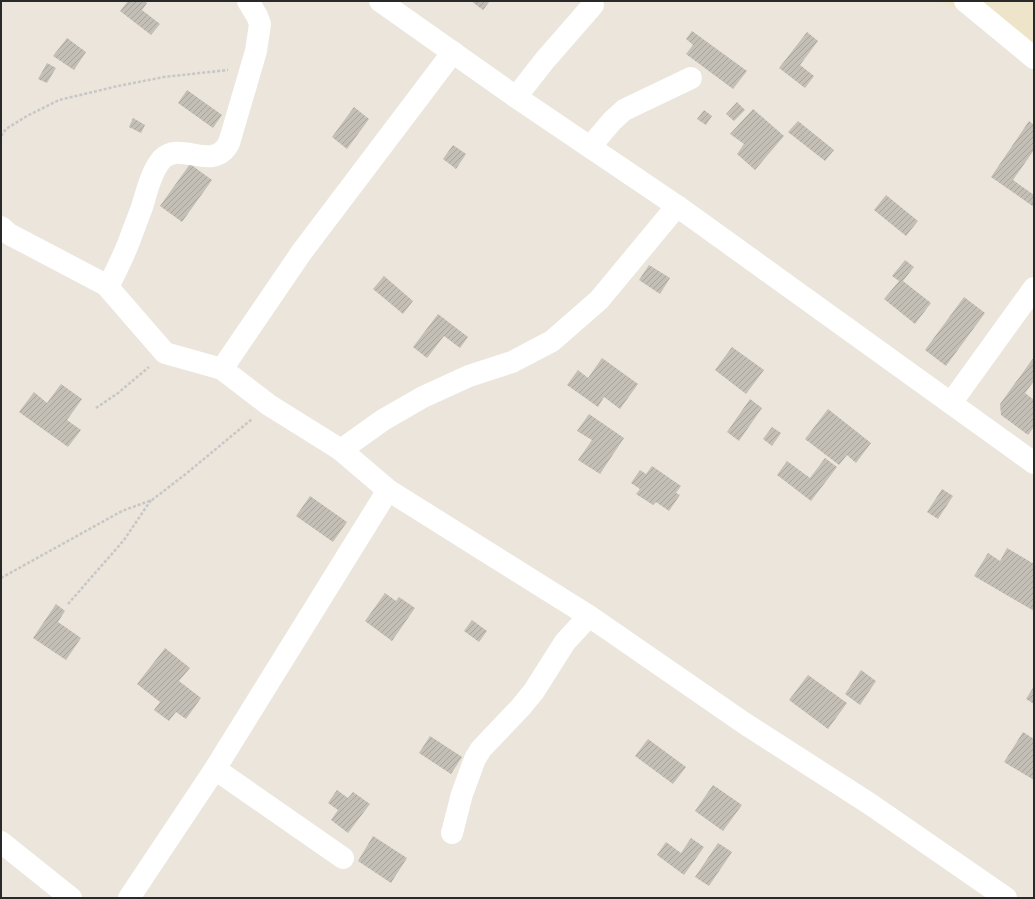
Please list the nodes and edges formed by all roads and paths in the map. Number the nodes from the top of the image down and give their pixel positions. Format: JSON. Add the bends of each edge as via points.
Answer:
{"nodes":[{"id":1,"x":248,"y":1,"type":"edge"},
{"id":2,"x":380,"y":1,"type":"edge"},
{"id":3,"x":965,"y":1,"type":"edge"},
{"id":4,"x":593,"y":5,"type":"dead end"},
{"id":5,"x":453,"y":52,"type":"junction"},
{"id":6,"x":1034,"y":58,"type":"edge"},
{"id":7,"x":251,"y":67,"type":"junction"},
{"id":8,"x":691,"y":78,"type":"dead end"},
{"id":9,"x":516,"y":98,"type":"junction"},
{"id":10,"x":1,"y":136,"type":"edge"},
{"id":11,"x":590,"y":147,"type":"junction"},
{"id":12,"x":677,"y":206,"type":"junction"},
{"id":13,"x":1,"y":227,"type":"edge"},
{"id":14,"x":106,"y":285,"type":"junction"},
{"id":15,"x":1034,"y":288,"type":"edge"},
{"id":16,"x":165,"y":353,"type":"junction"},
{"id":17,"x":222,"y":369,"type":"junction"},
{"id":18,"x":951,"y":403,"type":"junction"},
{"id":19,"x":269,"y":405,"type":"junction"},
{"id":20,"x":96,"y":408,"type":"dead end"},
{"id":21,"x":341,"y":450,"type":"junction"},
{"id":22,"x":1034,"y":464,"type":"edge"},
{"id":23,"x":388,"y":490,"type":"junction"},
{"id":24,"x":152,"y":500,"type":"junction"},
{"id":25,"x":1,"y":578,"type":"edge"},
{"id":26,"x":68,"y":604,"type":"dead end"},
{"id":27,"x":589,"y":616,"type":"junction"},
{"id":28,"x":215,"y":768,"type":"junction"},
{"id":29,"x":452,"y":833,"type":"dead end"},
{"id":30,"x":1,"y":842,"type":"edge"},
{"id":31,"x":344,"y":858,"type":"dead end"},
{"id":32,"x":71,"y":898,"type":"edge"},
{"id":33,"x":129,"y":898,"type":"edge"},
{"id":34,"x":1006,"y":898,"type":"edge"}],
"edges":[{"from":1,"to":7,"type":"street","via":[[260,24]]},
{"from":2,"to":5,"type":"street"},
{"from":3,"to":6,"type":"street"},
{"from":4,"to":9,"type":"street"},
{"from":5,"to":9,"type":"street"},
{"from":5,"to":17,"type":"street","via":[[301,253]]},
{"from":7,"to":10,"type":"path","via":[[164,77],[59,100],[6,129]]},
{"from":7,"to":14,"type":"street","via":[[227,147],[216,157],[182,153],[170,154],[164,158],[154,171],[130,241],[111,281]]},
{"from":8,"to":11,"type":"street","via":[[624,110]]},
{"from":9,"to":11,"type":"street"},
{"from":11,"to":12,"type":"street"},
{"from":12,"to":18,"type":"street"},
{"from":12,"to":21,"type":"street","via":[[599,300],[552,341],[512,362],[469,376],[423,397],[382,420]]},
{"from":13,"to":14,"type":"street","via":[[9,234]]},
{"from":14,"to":16,"type":"street"},
{"from":15,"to":18,"type":"street"},
{"from":16,"to":17,"type":"street"},
{"from":16,"to":20,"type":"path"},
{"from":17,"to":19,"type":"street"},
{"from":18,"to":22,"type":"street"},
{"from":19,"to":21,"type":"street"},
{"from":19,"to":24,"type":"path"},
{"from":21,"to":23,"type":"street"},
{"from":23,"to":27,"type":"street"},
{"from":23,"to":28,"type":"street"},
{"from":24,"to":25,"type":"path","via":[[122,512]]},
{"from":24,"to":26,"type":"path","via":[[124,540]]},
{"from":27,"to":29,"type":"street","via":[[565,642],[534,692],[481,749],[462,794]]},
{"from":27,"to":34,"type":"street"},
{"from":28,"to":31,"type":"street"},
{"from":28,"to":33,"type":"street"},
{"from":30,"to":32,"type":"street"}]}
